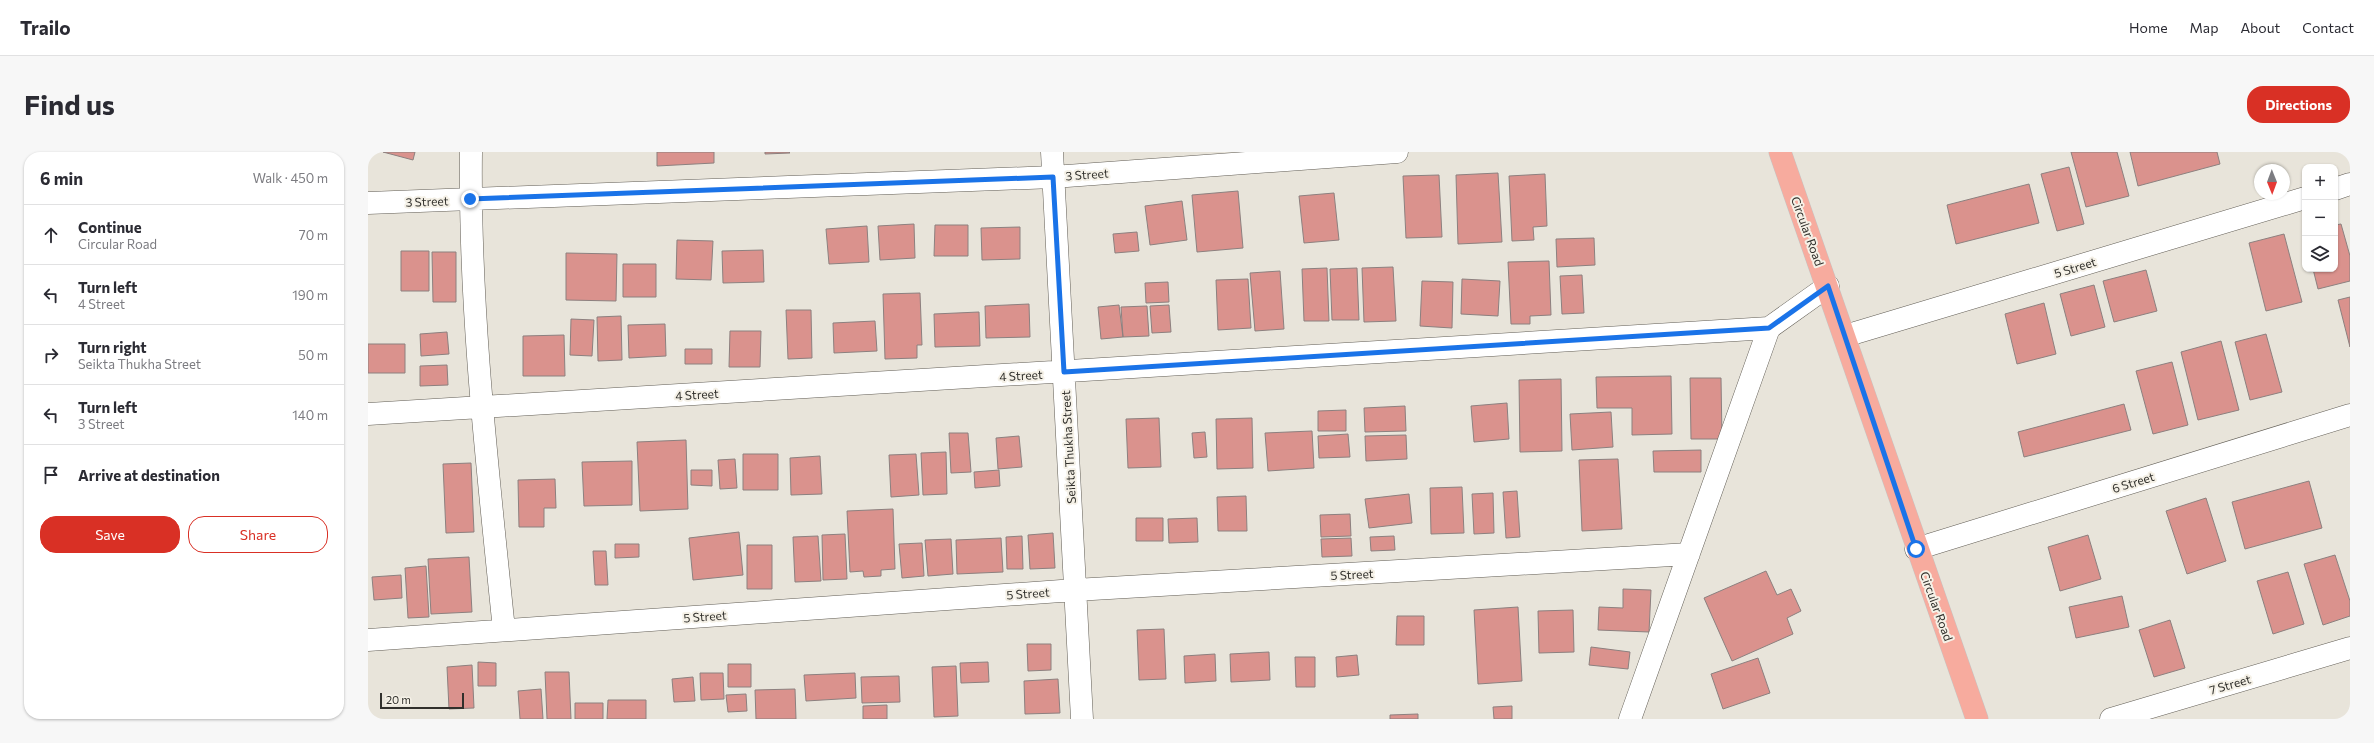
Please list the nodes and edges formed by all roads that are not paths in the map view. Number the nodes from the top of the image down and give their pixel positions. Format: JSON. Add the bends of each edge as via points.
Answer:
{"nodes":[{"id":1,"x":470,"y":152,"type":"edge"},
{"id":2,"x":1052,"y":152,"type":"edge"},
{"id":3,"x":1397,"y":152,"type":"edge"},
{"id":4,"x":1780,"y":152,"type":"edge"},
{"id":5,"x":1053,"y":177,"type":"junction"},
{"id":6,"x":2350,"y":184,"type":"edge"},
{"id":7,"x":2338,"y":188,"type":"edge"},
{"id":8,"x":470,"y":199,"type":"junction"},
{"id":9,"x":2302,"y":199,"type":"edge"},
{"id":10,"x":368,"y":203,"type":"edge"},
{"id":11,"x":1828,"y":286,"type":"junction"},
{"id":12,"x":1769,"y":328,"type":"junction"},
{"id":13,"x":1845,"y":336,"type":"junction"},
{"id":14,"x":1064,"y":372,"type":"junction"},
{"id":15,"x":482,"y":408,"type":"junction"},
{"id":16,"x":368,"y":414,"type":"edge"},
{"id":17,"x":2350,"y":415,"type":"edge"},
{"id":18,"x":1916,"y":549,"type":"junction"},
{"id":19,"x":1689,"y":554,"type":"junction"},
{"id":20,"x":1075,"y":590,"type":"junction"},
{"id":21,"x":504,"y":630,"type":"junction"},
{"id":22,"x":368,"y":640,"type":"edge"},
{"id":23,"x":2350,"y":648,"type":"edge"},
{"id":24,"x":1082,"y":719,"type":"edge"},
{"id":25,"x":1630,"y":719,"type":"edge"},
{"id":26,"x":1977,"y":719,"type":"edge"},
{"id":27,"x":2111,"y":719,"type":"edge"}],
"edges":[{"from":1,"to":8,"type":"street"},
{"from":2,"to":5,"type":"street","name":"Seikta Thukha Street"},
{"from":3,"to":5,"type":"street","name":"3 Street"},
{"from":4,"to":11,"type":"main road","name":"Circular Road"},
{"from":5,"to":8,"type":"street","name":"3 Street"},
{"from":5,"to":14,"type":"street","name":"Seikta Thukha Street"},
{"from":6,"to":7,"type":"street"},
{"from":8,"to":10,"type":"street","name":"3 Street"},
{"from":8,"to":15,"type":"street"},
{"from":9,"to":13,"type":"street","name":"5 Street"},
{"from":11,"to":12,"type":"street"},
{"from":11,"to":13,"type":"main road","name":"Circular Road"},
{"from":12,"to":14,"type":"street","name":"4 Street"},
{"from":12,"to":19,"type":"street"},
{"from":13,"to":18,"type":"main road","name":"Circular Road"},
{"from":14,"to":15,"type":"street","name":"4 Street"},
{"from":14,"to":20,"type":"street","name":"Seikta Thukha Street"},
{"from":15,"to":16,"type":"street","name":"4 Street"},
{"from":15,"to":21,"type":"street"},
{"from":17,"to":18,"type":"street","name":"6 Street"},
{"from":18,"to":26,"type":"main road","name":"Circular Road"},
{"from":19,"to":20,"type":"street","name":"5 Street"},
{"from":19,"to":25,"type":"street"},
{"from":20,"to":21,"type":"street","name":"5 Street"},
{"from":20,"to":24,"type":"street","name":"Seikta Thukha Street"},
{"from":21,"to":22,"type":"street","name":"5 Street"},
{"from":23,"to":27,"type":"street","name":"7 Street"}]}
